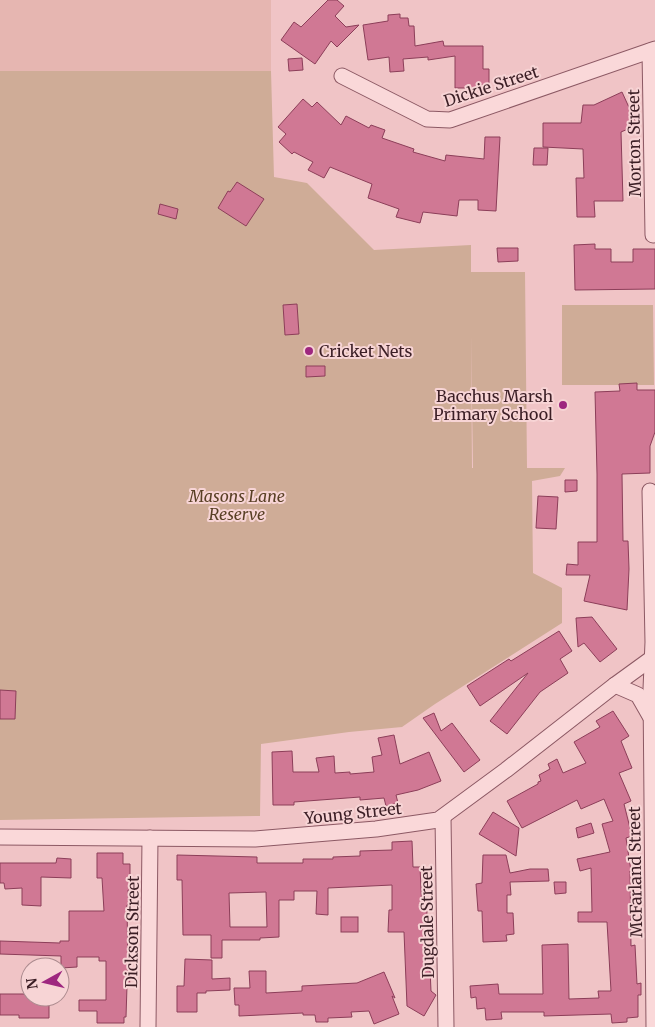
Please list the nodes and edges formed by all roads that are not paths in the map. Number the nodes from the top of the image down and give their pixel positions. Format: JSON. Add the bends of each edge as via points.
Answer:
{"nodes":[{"id":1,"x":652,"y":50,"type":"edge"},
{"id":2,"x":342,"y":76,"type":"dead end"},
{"id":3,"x":653,"y":235,"type":"dead end"},
{"id":4,"x":650,"y":491,"type":"dead end"},
{"id":5,"x":654,"y":657,"type":"edge"},
{"id":6,"x":615,"y":685,"type":"junction"},
{"id":7,"x":651,"y":717,"type":"junction"},
{"id":8,"x":443,"y":816,"type":"junction"},
{"id":9,"x":0,"y":837,"type":"edge"},
{"id":10,"x":150,"y":838,"type":"junction"},
{"id":11,"x":654,"y":1004,"type":"edge"},
{"id":12,"x":148,"y":1027,"type":"edge"},
{"id":13,"x":446,"y":1027,"type":"edge"},
{"id":14,"x":654,"y":1027,"type":"edge"}],
"edges":[{"from":1,"to":2,"type":"street","name":"Dickie Street","via":[[450,120],[427,119]]},
{"from":1,"to":3,"type":"street","name":"Morton Street"},
{"from":4,"to":5,"type":"street","name":"McFarland Street"},
{"from":5,"to":6,"type":"street","name":"Young Street"},
{"from":5,"to":7,"type":"street","name":"McFarland Street"},
{"from":6,"to":7,"type":"street","name":"McFarland Street","via":[[638,695]]},
{"from":6,"to":8,"type":"street","name":"Young Street"},
{"from":7,"to":11,"type":"street","name":"McFarland Street"},
{"from":8,"to":10,"type":"street","name":"Young Street","via":[[438,820],[316,835],[255,839]]},
{"from":8,"to":13,"type":"street","name":"Dugdale Street"},
{"from":9,"to":10,"type":"street","name":"Young Street"},
{"from":10,"to":12,"type":"street","name":"Dickson Street"},
{"from":11,"to":14,"type":"street","name":"McFarland Street"}]}
